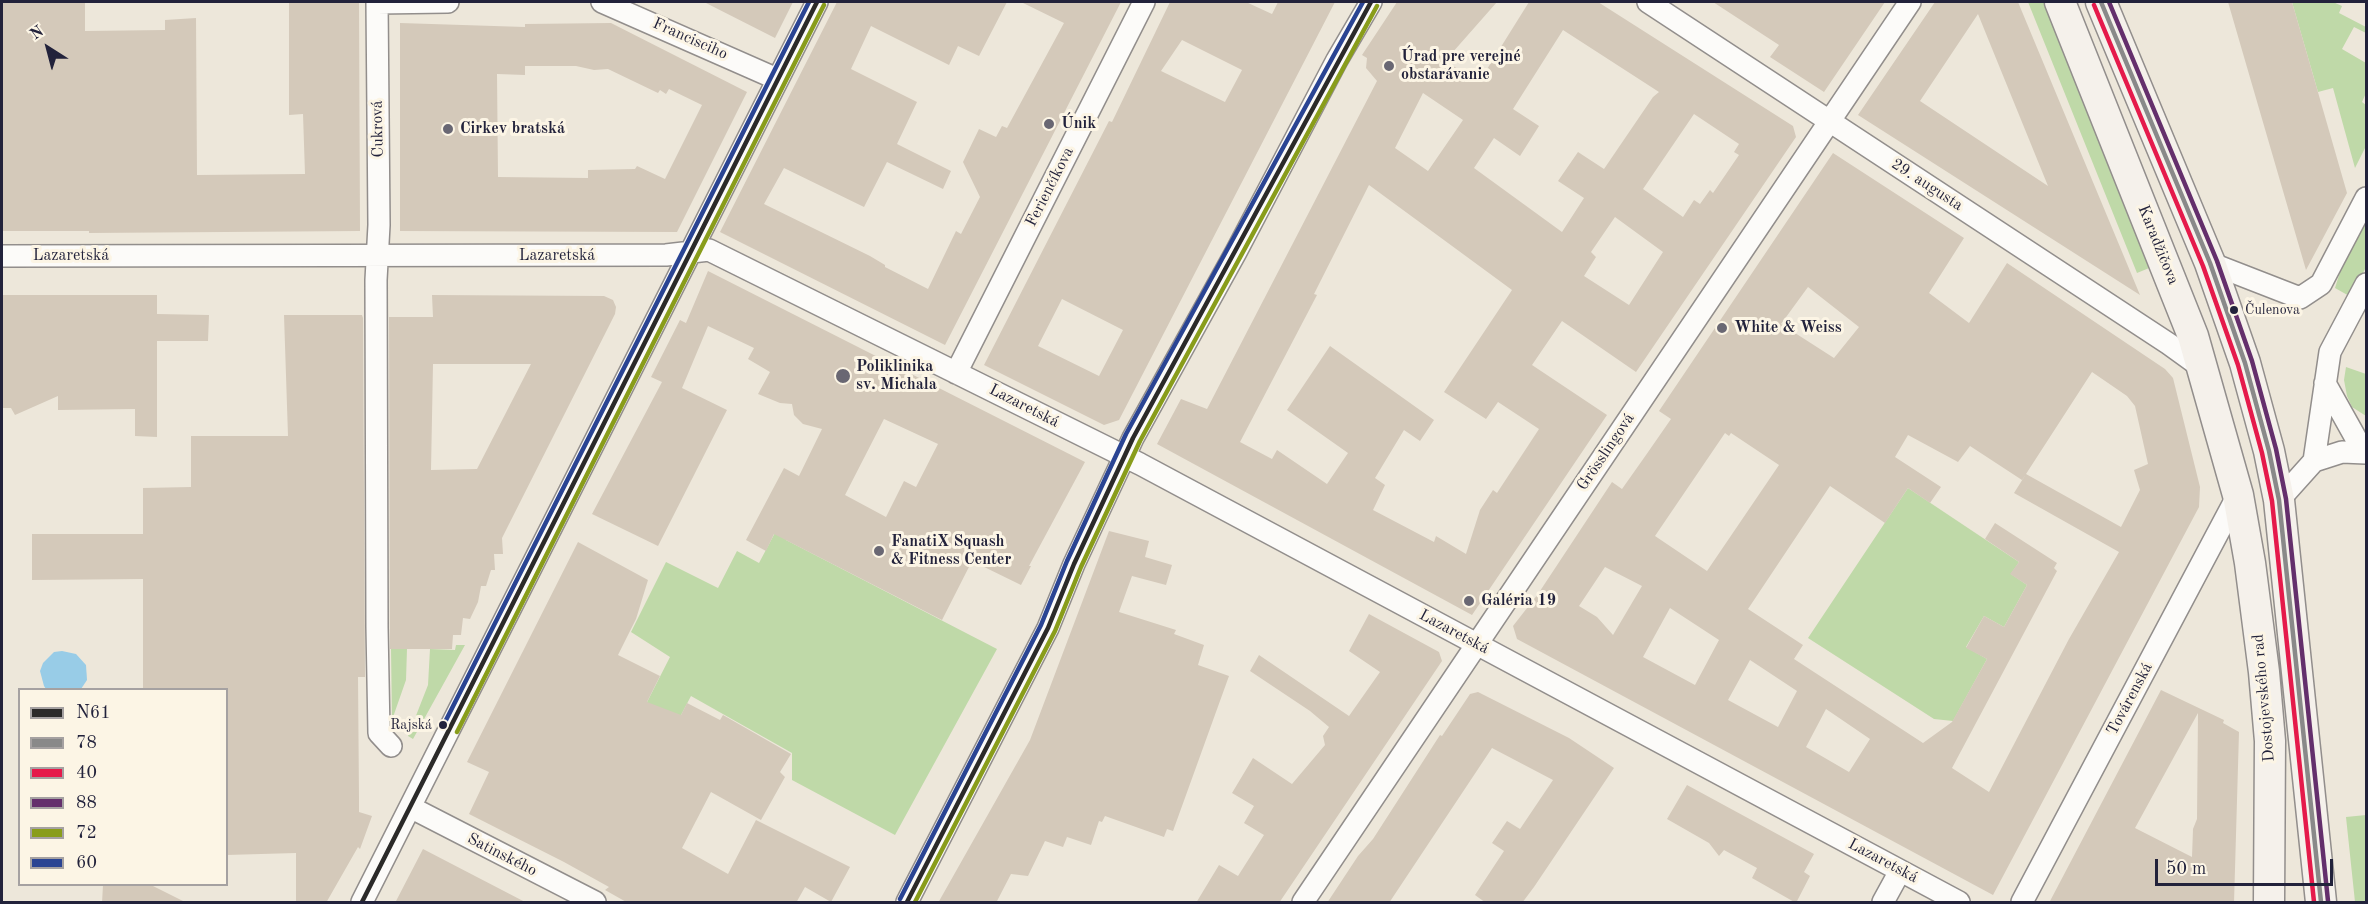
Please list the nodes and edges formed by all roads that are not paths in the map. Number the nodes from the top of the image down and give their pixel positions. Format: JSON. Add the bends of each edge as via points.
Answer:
{"nodes":[{"id":1,"x":377,"y":2,"type":"edge"},
{"id":2,"x":448,"y":2,"type":"edge"},
{"id":3,"x":602,"y":2,"type":"edge"},
{"id":4,"x":817,"y":2,"type":"edge"},
{"id":5,"x":1144,"y":2,"type":"edge"},
{"id":6,"x":1371,"y":2,"type":"edge"},
{"id":7,"x":1648,"y":2,"type":"edge"},
{"id":8,"x":1910,"y":2,"type":"edge"},
{"id":9,"x":2060,"y":2,"type":"edge"},
{"id":10,"x":2101,"y":2,"type":"edge"},
{"id":11,"x":777,"y":80,"type":"junction"},
{"id":12,"x":1829,"y":120,"type":"junction"},
{"id":13,"x":2367,"y":198,"type":"edge"},
{"id":14,"x":689,"y":254,"type":"junction"},
{"id":15,"x":2,"y":256,"type":"edge"},
{"id":16,"x":378,"y":256,"type":"junction"},
{"id":17,"x":2210,"y":263,"type":"junction"},
{"id":18,"x":2367,"y":284,"type":"edge"},
{"id":19,"x":2205,"y":370,"type":"junction"},
{"id":20,"x":957,"y":373,"type":"junction"},
{"id":21,"x":2325,"y":383,"type":"junction"},
{"id":22,"x":2365,"y":452,"type":"edge"},
{"id":23,"x":1126,"y":458,"type":"junction"},
{"id":24,"x":2314,"y":461,"type":"junction"},
{"id":25,"x":2238,"y":495,"type":"junction"},
{"id":26,"x":2279,"y":500,"type":"junction"},
{"id":27,"x":1477,"y":644,"type":"junction"},
{"id":28,"x":391,"y":746,"type":"dead end"},
{"id":29,"x":410,"y":807,"type":"junction"},
{"id":30,"x":1900,"y":871,"type":"junction"},
{"id":31,"x":362,"y":903,"type":"edge"},
{"id":32,"x":595,"y":903,"type":"edge"},
{"id":33,"x":907,"y":903,"type":"edge"},
{"id":34,"x":1303,"y":903,"type":"edge"},
{"id":35,"x":1883,"y":903,"type":"edge"},
{"id":36,"x":1959,"y":903,"type":"edge"},
{"id":37,"x":2022,"y":903,"type":"edge"},
{"id":38,"x":2269,"y":903,"type":"edge"},
{"id":39,"x":2321,"y":903,"type":"edge"}],
"edges":[{"from":1,"to":2,"type":"street"},
{"from":1,"to":16,"type":"street","name":"Cukrová"},
{"from":3,"to":11,"type":"street","name":"Francisciho"},
{"from":4,"to":11,"type":"street"},
{"from":5,"to":20,"type":"street","name":"Ferienčíkova"},
{"from":6,"to":23,"type":"street","via":[[1133,438]]},
{"from":7,"to":12,"type":"street","name":"29. augusta"},
{"from":8,"to":12,"type":"street","name":"Grösslingová"},
{"from":9,"to":19,"type":"main road","name":"Karadžičova"},
{"from":10,"to":17,"type":"main road"},
{"from":11,"to":14,"type":"street"},
{"from":12,"to":19,"type":"street","name":"29. augusta"},
{"from":12,"to":27,"type":"street","name":"Grösslingová"},
{"from":13,"to":17,"type":"street","via":[[2321,284],[2300,298]]},
{"from":14,"to":16,"type":"street","name":"Lazaretská"},
{"from":14,"to":20,"type":"street","name":"Lazaretská","via":[[709,250]]},
{"from":14,"to":29,"type":"street"},
{"from":15,"to":16,"type":"street","name":"Lazaretská"},
{"from":16,"to":28,"type":"street","name":"Cukrová","via":[[379,733]]},
{"from":17,"to":26,"type":"main road","via":[[2245,363]]},
{"from":18,"to":21,"type":"street","via":[[2330,352]]},
{"from":19,"to":25,"type":"main road","name":"Karadžičova"},
{"from":20,"to":23,"type":"street","name":"Lazaretská"},
{"from":21,"to":22,"type":"street"},
{"from":21,"to":24,"type":"street"},
{"from":22,"to":24,"type":"street","via":[[2342,452]]},
{"from":23,"to":27,"type":"street","name":"Lazaretská"},
{"from":23,"to":33,"type":"street","via":[[1074,564],[1048,628]]},
{"from":24,"to":26,"type":"street"},
{"from":25,"to":37,"type":"street","name":"Továrenská"},
{"from":25,"to":38,"type":"main road","name":"Dostojevského rad","via":[[2267,707]]},
{"from":26,"to":39,"type":"main road"},
{"from":27,"to":30,"type":"street","name":"Lazaretská"},
{"from":27,"to":34,"type":"street","name":"Grösslingová"},
{"from":29,"to":31,"type":"street"},
{"from":29,"to":32,"type":"street","name":"Satinského"},
{"from":30,"to":35,"type":"street"},
{"from":30,"to":36,"type":"street","name":"Lazaretská"}]}
